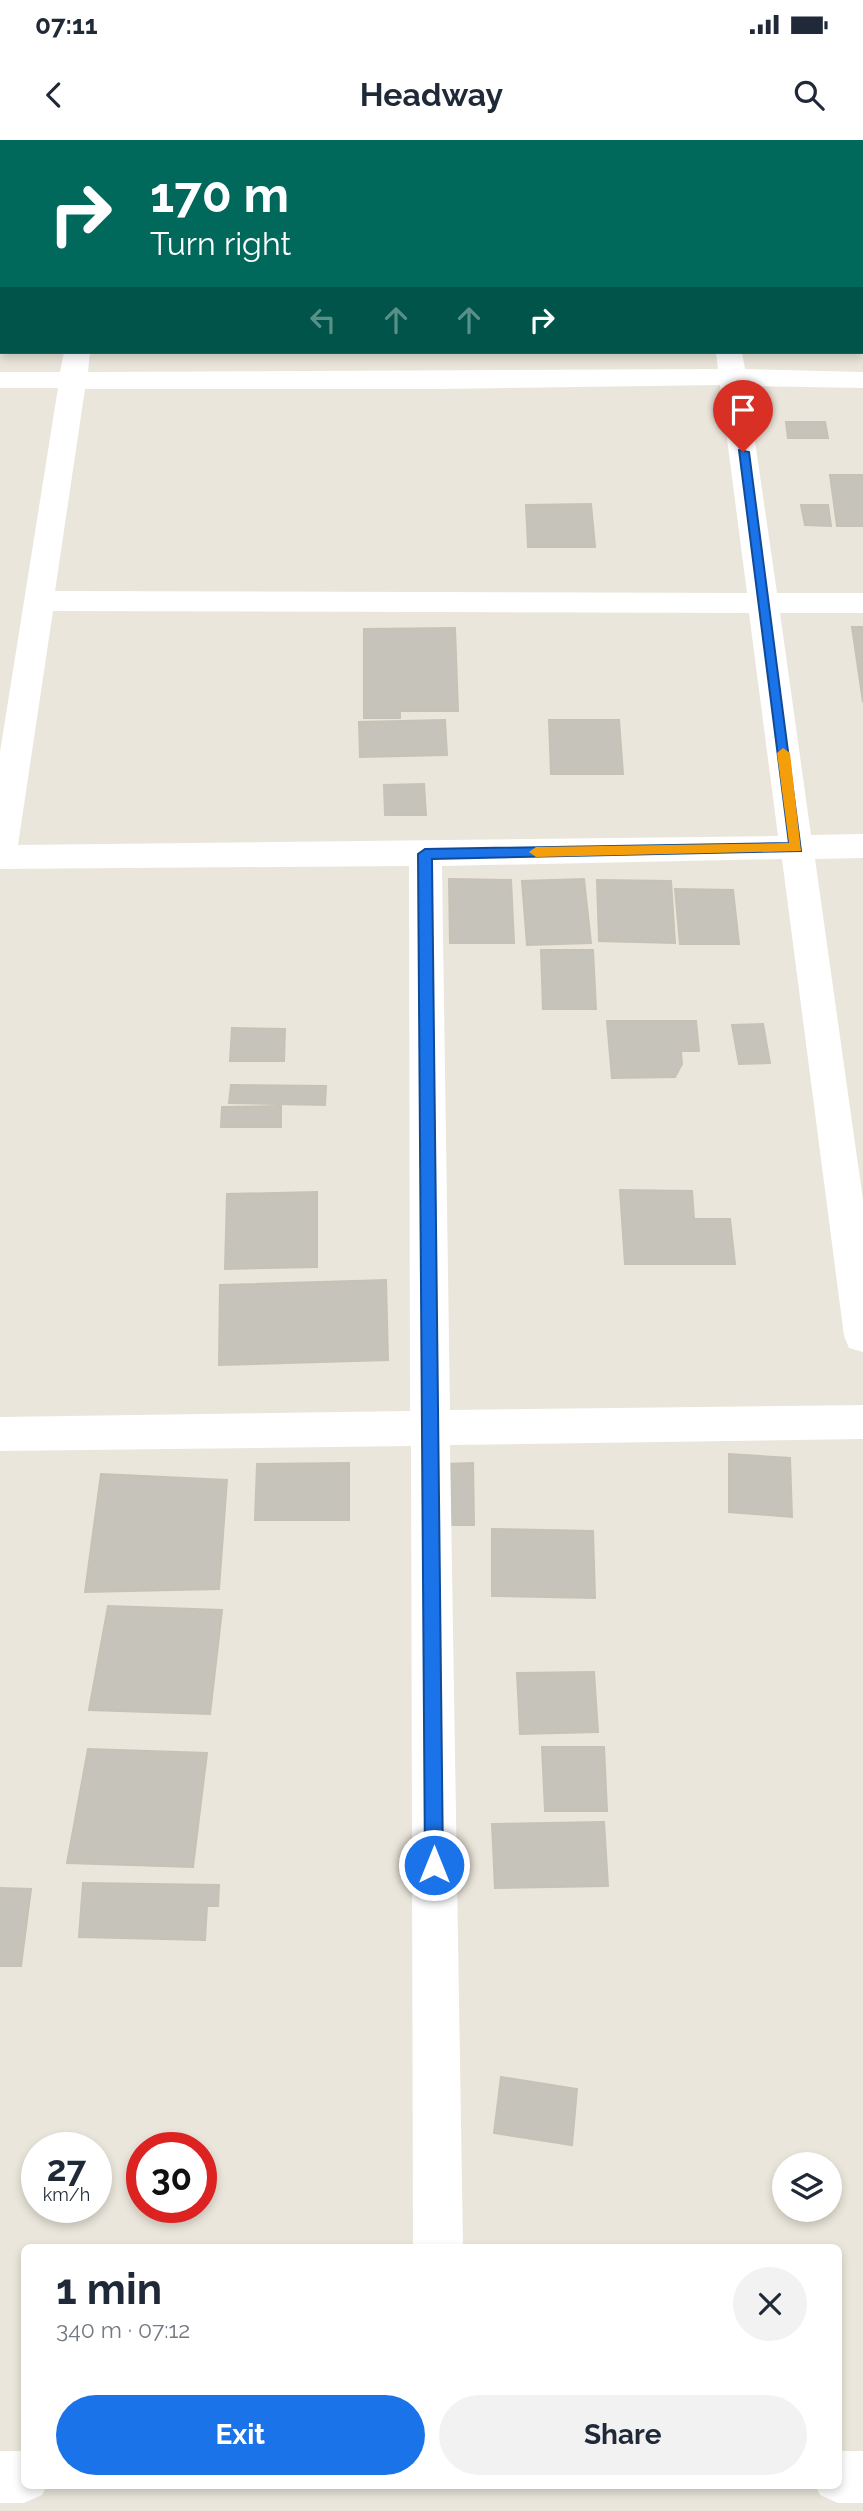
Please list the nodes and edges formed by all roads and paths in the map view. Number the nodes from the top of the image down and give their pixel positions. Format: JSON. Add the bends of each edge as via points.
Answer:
{"nodes":[{"id":1,"x":436,"y":354,"type":"edge"},
{"id":2,"x":731,"y":364,"type":"edge"},
{"id":3,"x":75,"y":366,"type":"edge"},
{"id":4,"x":0,"y":380,"type":"edge"},
{"id":5,"x":437,"y":380,"type":"junction"},
{"id":6,"x":863,"y":380,"type":"edge"},
{"id":7,"x":38,"y":601,"type":"junction"},
{"id":8,"x":863,"y":603,"type":"edge"},
{"id":9,"x":763,"y":604,"type":"junction"},
{"id":10,"x":863,"y":846,"type":"edge"},
{"id":11,"x":796,"y":848,"type":"junction"},
{"id":12,"x":425,"y":854,"type":"junction"},
{"id":13,"x":0,"y":856,"type":"edge"},
{"id":14,"x":863,"y":1336,"type":"edge"},
{"id":15,"x":863,"y":1422,"type":"edge"},
{"id":16,"x":430,"y":1428,"type":"junction"},
{"id":17,"x":0,"y":1434,"type":"edge"},
{"id":18,"x":438,"y":2244,"type":"edge"},
{"id":19,"x":0,"y":2477,"type":"edge"},
{"id":20,"x":21,"y":2477,"type":"edge"},
{"id":21,"x":842,"y":2477,"type":"edge"},
{"id":22,"x":863,"y":2477,"type":"edge"}],
"edges":[{"from":1,"to":5,"type":"street"},
{"from":2,"to":5,"type":"street"},
{"from":2,"to":6,"type":"street"},
{"from":2,"to":9,"type":"street"},
{"from":3,"to":4,"type":"street"},
{"from":3,"to":5,"type":"street"},
{"from":3,"to":7,"type":"street"},
{"from":7,"to":9,"type":"street"},
{"from":7,"to":13,"type":"street"},
{"from":8,"to":9,"type":"street"},
{"from":9,"to":11,"type":"street"},
{"from":10,"to":11,"type":"street"},
{"from":11,"to":12,"type":"street"},
{"from":11,"to":14,"type":"street"},
{"from":12,"to":13,"type":"street"},
{"from":12,"to":16,"type":"street"},
{"from":15,"to":16,"type":"street"},
{"from":16,"to":17,"type":"street"},
{"from":16,"to":18,"type":"street"},
{"from":19,"to":20,"type":"street"},
{"from":21,"to":22,"type":"street"}]}
